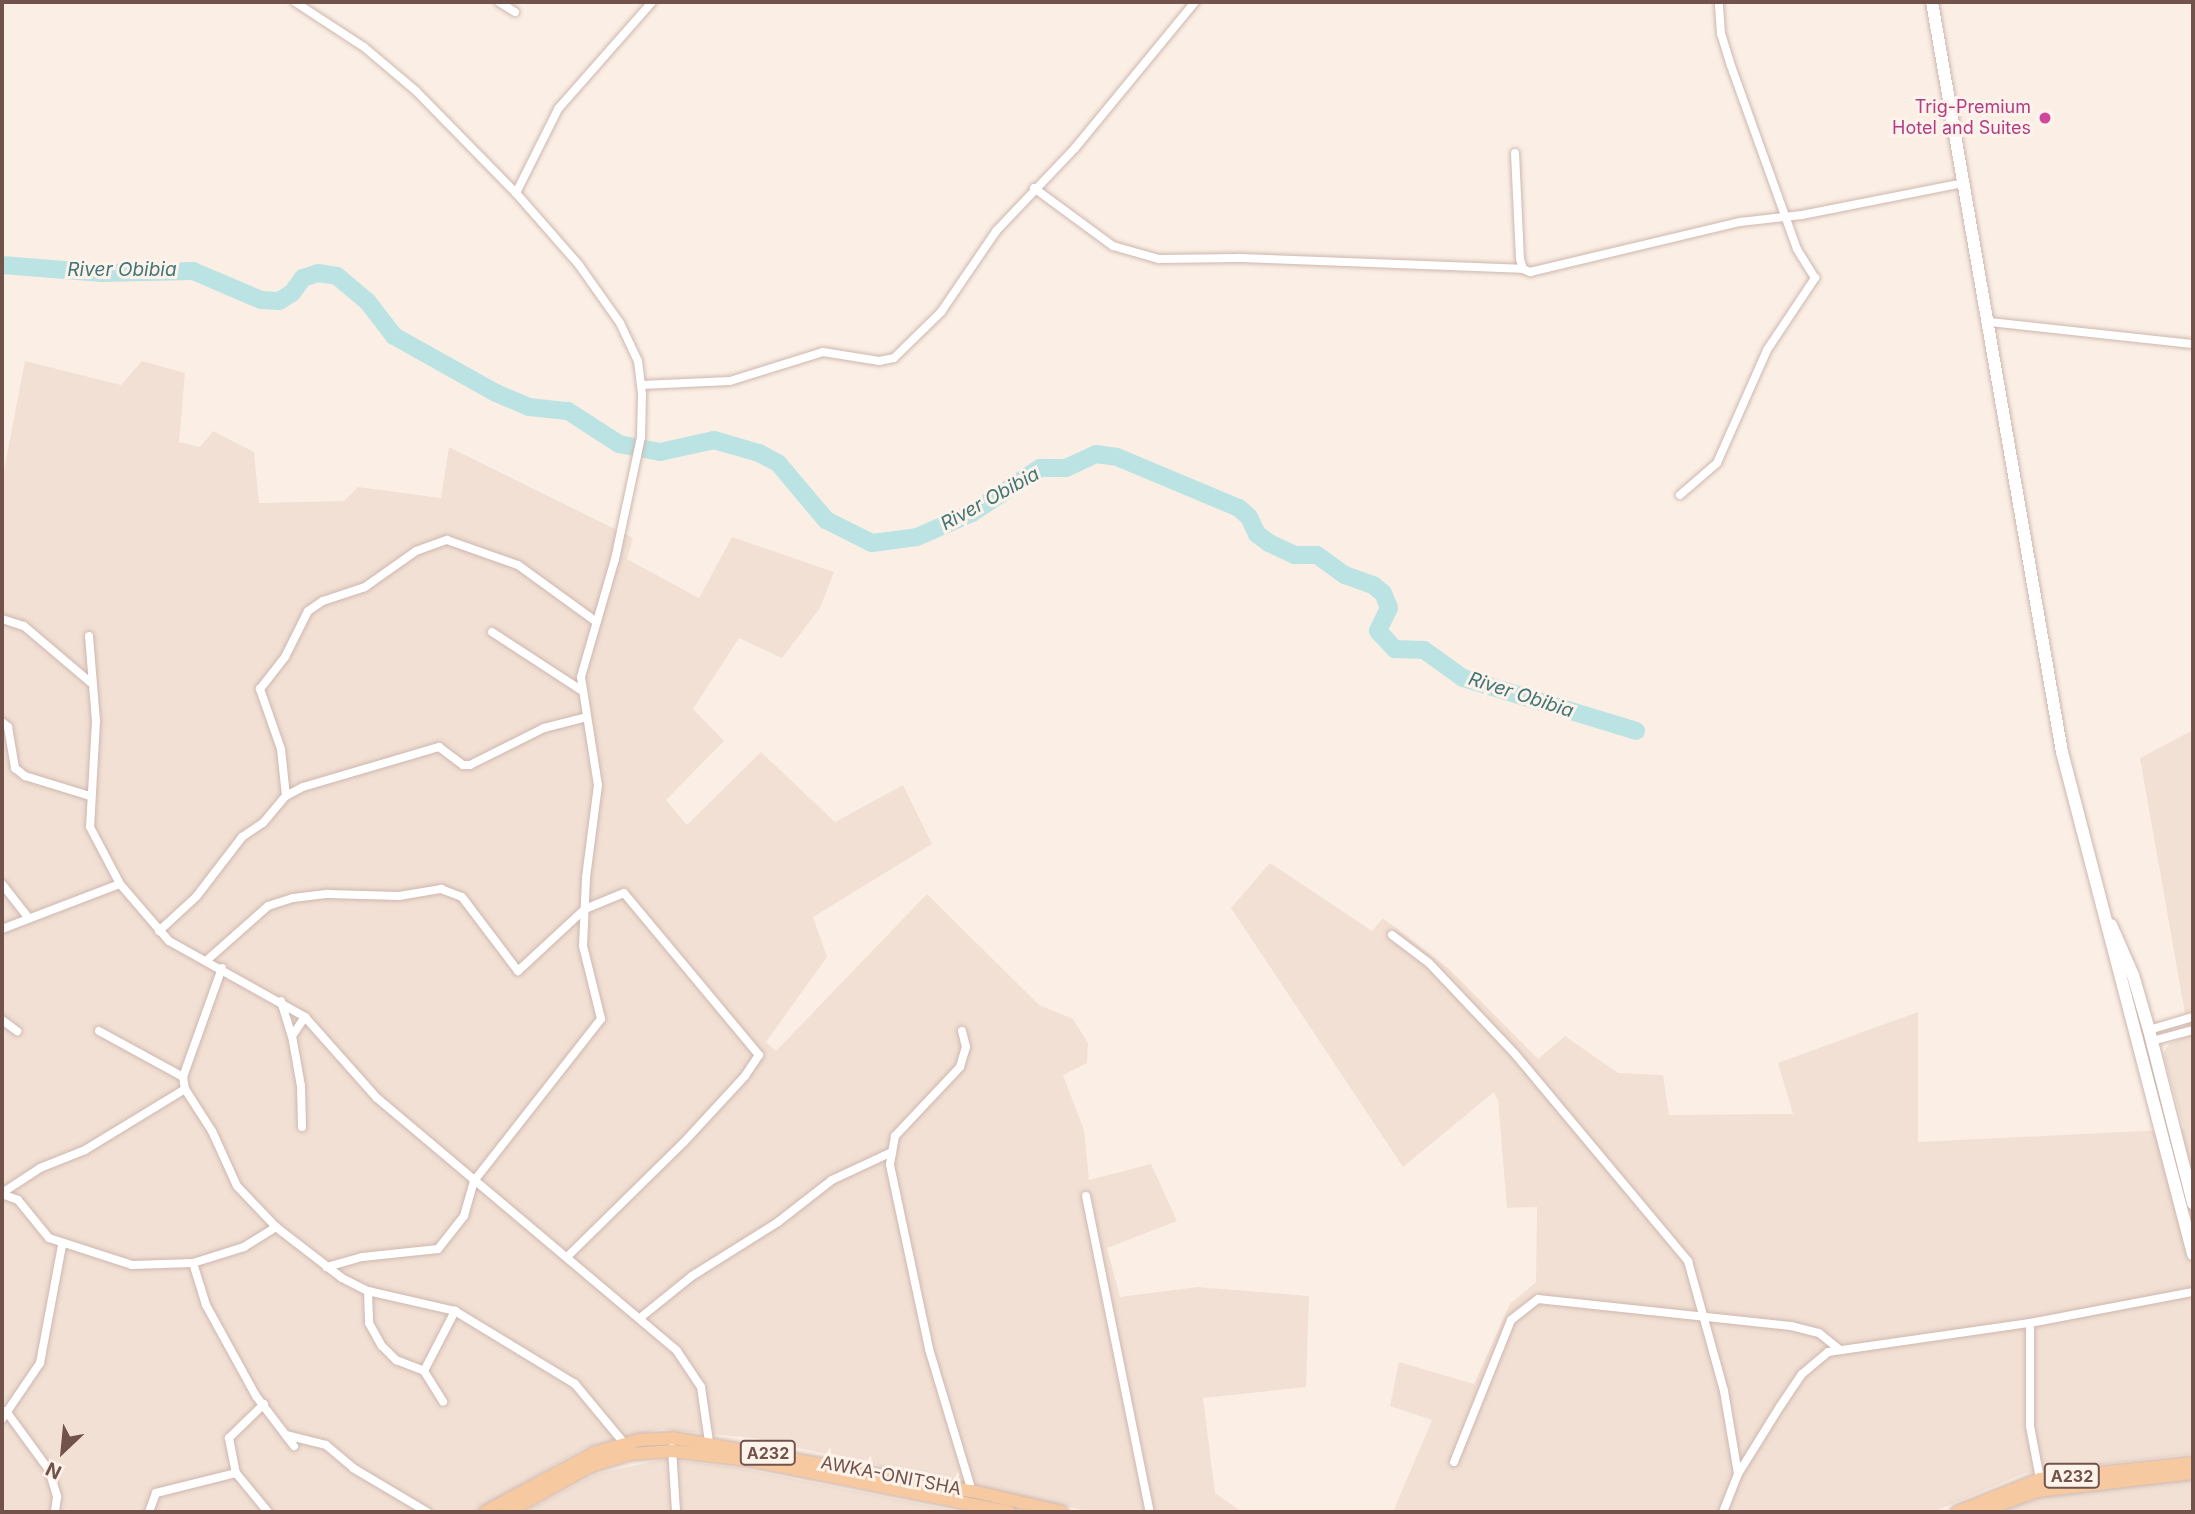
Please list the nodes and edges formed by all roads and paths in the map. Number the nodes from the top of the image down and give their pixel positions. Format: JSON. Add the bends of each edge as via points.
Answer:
{"nodes":[{"id":1,"x":295,"y":2,"type":"edge"},
{"id":2,"x":499,"y":2,"type":"edge"},
{"id":3,"x":652,"y":2,"type":"edge"},
{"id":4,"x":1195,"y":2,"type":"edge"},
{"id":5,"x":1720,"y":2,"type":"edge"},
{"id":6,"x":1932,"y":2,"type":"edge"},
{"id":7,"x":515,"y":12,"type":"dead end"},
{"id":8,"x":1515,"y":153,"type":"dead end"},
{"id":9,"x":1964,"y":183,"type":"junction"},
{"id":10,"x":1034,"y":188,"type":"junction"},
{"id":11,"x":516,"y":193,"type":"junction"},
{"id":12,"x":1786,"y":217,"type":"junction"},
{"id":13,"x":1523,"y":269,"type":"junction"},
{"id":14,"x":1989,"y":322,"type":"junction"},
{"id":15,"x":2193,"y":344,"type":"edge"},
{"id":16,"x":641,"y":385,"type":"junction"},
{"id":17,"x":1679,"y":495,"type":"dead end"},
{"id":18,"x":2,"y":619,"type":"edge"},
{"id":19,"x":594,"y":621,"type":"junction"},
{"id":20,"x":492,"y":632,"type":"dead end"},
{"id":21,"x":89,"y":636,"type":"dead end"},
{"id":22,"x":90,"y":682,"type":"junction"},
{"id":23,"x":581,"y":690,"type":"junction"},
{"id":24,"x":587,"y":717,"type":"junction"},
{"id":25,"x":2,"y":722,"type":"edge"},
{"id":26,"x":90,"y":796,"type":"junction"},
{"id":27,"x":286,"y":796,"type":"junction"},
{"id":28,"x":2,"y":884,"type":"edge"},
{"id":29,"x":120,"y":884,"type":"junction"},
{"id":30,"x":2101,"y":906,"type":"junction"},
{"id":31,"x":584,"y":909,"type":"junction"},
{"id":32,"x":27,"y":916,"type":"junction"},
{"id":33,"x":2,"y":929,"type":"edge"},
{"id":34,"x":159,"y":931,"type":"junction"},
{"id":35,"x":1392,"y":935,"type":"dead end"},
{"id":36,"x":206,"y":961,"type":"junction"},
{"id":37,"x":222,"y":968,"type":"junction"},
{"id":38,"x":281,"y":1000,"type":"junction"},
{"id":39,"x":305,"y":1017,"type":"junction"},
{"id":40,"x":2193,"y":1017,"type":"edge"},
{"id":41,"x":2,"y":1020,"type":"edge"},
{"id":42,"x":2193,"y":1030,"type":"edge"},
{"id":43,"x":17,"y":1031,"type":"dead end"},
{"id":44,"x":99,"y":1031,"type":"dead end"},
{"id":45,"x":962,"y":1031,"type":"dead end"},
{"id":46,"x":292,"y":1036,"type":"junction"},
{"id":47,"x":2151,"y":1036,"type":"junction"},
{"id":48,"x":183,"y":1077,"type":"junction"},
{"id":49,"x":185,"y":1089,"type":"junction"},
{"id":50,"x":302,"y":1127,"type":"dead end"},
{"id":51,"x":892,"y":1152,"type":"junction"},
{"id":52,"x":474,"y":1181,"type":"junction"},
{"id":53,"x":2,"y":1193,"type":"edge"},
{"id":54,"x":1086,"y":1196,"type":"dead end"},
{"id":55,"x":2193,"y":1203,"type":"edge"},
{"id":56,"x":276,"y":1227,"type":"junction"},
{"id":57,"x":62,"y":1245,"type":"junction"},
{"id":58,"x":2193,"y":1254,"type":"edge"},
{"id":59,"x":568,"y":1256,"type":"junction"},
{"id":60,"x":192,"y":1263,"type":"junction"},
{"id":61,"x":326,"y":1267,"type":"junction"},
{"id":62,"x":369,"y":1292,"type":"junction"},
{"id":63,"x":2193,"y":1292,"type":"edge"},
{"id":64,"x":455,"y":1311,"type":"junction"},
{"id":65,"x":1706,"y":1317,"type":"junction"},
{"id":66,"x":640,"y":1318,"type":"junction"},
{"id":67,"x":2030,"y":1323,"type":"junction"},
{"id":68,"x":1839,"y":1349,"type":"junction"},
{"id":69,"x":424,"y":1371,"type":"junction"},
{"id":70,"x":443,"y":1401,"type":"dead end"},
{"id":71,"x":264,"y":1404,"type":"junction"},
{"id":72,"x":4,"y":1415,"type":"edge"},
{"id":73,"x":286,"y":1435,"type":"junction"},
{"id":74,"x":709,"y":1442,"type":"junction"},
{"id":75,"x":624,"y":1443,"type":"junction"},
{"id":76,"x":673,"y":1444,"type":"junction"},
{"id":77,"x":294,"y":1446,"type":"dead end"},
{"id":78,"x":1454,"y":1462,"type":"dead end"},
{"id":79,"x":2193,"y":1463,"type":"edge"},
{"id":80,"x":236,"y":1474,"type":"junction"},
{"id":81,"x":1738,"y":1474,"type":"junction"},
{"id":82,"x":2193,"y":1474,"type":"edge"},
{"id":83,"x":2040,"y":1479,"type":"junction"},
{"id":84,"x":972,"y":1491,"type":"junction"},
{"id":85,"x":55,"y":1512,"type":"edge"},
{"id":86,"x":149,"y":1512,"type":"edge"},
{"id":87,"x":268,"y":1512,"type":"edge"},
{"id":88,"x":427,"y":1512,"type":"edge"},
{"id":89,"x":485,"y":1512,"type":"edge"},
{"id":90,"x":508,"y":1512,"type":"edge"},
{"id":91,"x":676,"y":1512,"type":"edge"},
{"id":92,"x":1009,"y":1512,"type":"edge"},
{"id":93,"x":1062,"y":1512,"type":"edge"},
{"id":94,"x":1150,"y":1512,"type":"edge"},
{"id":95,"x":1723,"y":1512,"type":"edge"},
{"id":96,"x":1957,"y":1512,"type":"edge"},
{"id":97,"x":1979,"y":1512,"type":"edge"}],
"edges":[{"from":1,"to":11,"type":"street","via":[[365,47],[416,90]]},
{"from":2,"to":7,"type":"street"},
{"from":3,"to":11,"type":"street","via":[[558,109]]},
{"from":4,"to":10,"type":"street","via":[[1075,148]]},
{"from":5,"to":12,"type":"street","via":[[1721,34]]},
{"from":6,"to":9,"type":"main road"},
{"from":8,"to":13,"type":"street"},
{"from":9,"to":12,"type":"street"},
{"from":9,"to":14,"type":"main road"},
{"from":10,"to":13,"type":"street","via":[[1113,246],[1159,260],[1239,258]]},
{"from":10,"to":16,"type":"street","via":[[997,230],[940,313],[894,358],[879,361],[823,352],[730,381]]},
{"from":11,"to":16,"type":"street","via":[[579,265],[620,323],[638,361]]},
{"from":12,"to":13,"type":"street","via":[[1740,222],[1540,271]]},
{"from":12,"to":17,"type":"street","via":[[1815,278],[1812,288],[1767,350],[1717,463]]},
{"from":14,"to":15,"type":"street"},
{"from":14,"to":30,"type":"main road","via":[[2043,662]]},
{"from":16,"to":19,"type":"street","via":[[635,463],[615,559]]},
{"from":18,"to":22,"type":"street","via":[[24,626]]},
{"from":19,"to":23,"type":"street"},
{"from":19,"to":27,"type":"street","via":[[518,565],[447,540],[416,551],[365,587],[323,601],[308,611],[285,657],[260,689],[281,749]]},
{"from":20,"to":23,"type":"street"},
{"from":21,"to":22,"type":"street"},
{"from":22,"to":26,"type":"street","via":[[96,722]]},
{"from":23,"to":24,"type":"street"},
{"from":24,"to":27,"type":"street","via":[[544,728],[470,765],[463,765],[439,747],[406,753]]},
{"from":24,"to":31,"type":"street","via":[[598,785]]},
{"from":25,"to":26,"type":"street","via":[[8,727],[15,768],[25,776]]},
{"from":26,"to":29,"type":"street","via":[[90,827]]},
{"from":27,"to":34,"type":"street"},
{"from":28,"to":32,"type":"street"},
{"from":29,"to":32,"type":"street"},
{"from":29,"to":34,"type":"street"},
{"from":30,"to":47,"type":"main road","via":[[2122,947]]},
{"from":30,"to":58,"type":"main road"},
{"from":31,"to":36,"type":"street","via":[[518,971],[462,897],[441,889],[399,896],[293,898],[259,913]]},
{"from":31,"to":52,"type":"street","via":[[583,946],[601,1019]]},
{"from":31,"to":59,"type":"street","via":[[624,893],[759,1055],[684,1142]]},
{"from":32,"to":33,"type":"street"},
{"from":34,"to":36,"type":"street"},
{"from":35,"to":65,"type":"street","via":[[1429,963],[1515,1054],[1674,1239],[1688,1261]]},
{"from":36,"to":37,"type":"street"},
{"from":37,"to":38,"type":"street"},
{"from":37,"to":48,"type":"street"},
{"from":38,"to":39,"type":"street"},
{"from":38,"to":46,"type":"street"},
{"from":39,"to":46,"type":"street"},
{"from":39,"to":52,"type":"street","via":[[350,1072]]},
{"from":40,"to":47,"type":"street"},
{"from":41,"to":43,"type":"street"},
{"from":42,"to":47,"type":"street"},
{"from":44,"to":48,"type":"street"},
{"from":45,"to":51,"type":"street","via":[[966,1046],[960,1067],[905,1123],[895,1136]]},
{"from":46,"to":50,"type":"street"},
{"from":47,"to":55,"type":"main road"},
{"from":48,"to":49,"type":"street"},
{"from":49,"to":53,"type":"street","via":[[85,1150],[40,1168]]},
{"from":49,"to":56,"type":"street","via":[[212,1131],[237,1186]]},
{"from":51,"to":66,"type":"street","via":[[832,1180],[778,1222],[691,1276]]},
{"from":51,"to":84,"type":"street","via":[[892,1188],[914,1292]]},
{"from":52,"to":59,"type":"street"},
{"from":52,"to":61,"type":"street","via":[[464,1216],[438,1249],[362,1257]]},
{"from":53,"to":57,"type":"street","via":[[18,1200],[49,1238]]},
{"from":54,"to":94,"type":"street"},
{"from":56,"to":60,"type":"street","via":[[244,1247]]},
{"from":56,"to":61,"type":"street"},
{"from":57,"to":60,"type":"street","via":[[132,1265]]},
{"from":57,"to":72,"type":"street","via":[[40,1363]]},
{"from":59,"to":66,"type":"street"},
{"from":60,"to":71,"type":"street","via":[[206,1305]]},
{"from":61,"to":62,"type":"street"},
{"from":62,"to":64,"type":"street"},
{"from":62,"to":69,"type":"street","via":[[369,1323],[382,1346],[396,1360]]},
{"from":63,"to":67,"type":"street"},
{"from":64,"to":69,"type":"street"},
{"from":64,"to":75,"type":"street","via":[[575,1384]]},
{"from":65,"to":68,"type":"street","via":[[1819,1333]]},
{"from":65,"to":78,"type":"street","via":[[1538,1299],[1511,1320]]},
{"from":65,"to":81,"type":"street"},
{"from":66,"to":74,"type":"street","via":[[677,1351],[696,1376],[707,1404]]},
{"from":67,"to":68,"type":"street"},
{"from":67,"to":83,"type":"street","via":[[2030,1426]]},
{"from":68,"to":81,"type":"street","via":[[1817,1359],[1802,1374]]},
{"from":69,"to":70,"type":"street"},
{"from":71,"to":73,"type":"street"},
{"from":71,"to":80,"type":"street","via":[[229,1438]]},
{"from":72,"to":85,"type":"street","via":[[49,1470],[57,1497]]},
{"from":73,"to":77,"type":"street"},
{"from":73,"to":88,"type":"street","via":[[326,1445],[353,1468]]},
{"from":74,"to":76,"type":"main road","name":"AWKA-ONITSHA","number":"A232"},
{"from":74,"to":84,"type":"main road","name":"AWKA-ONITSHA","number":"A232"},
{"from":75,"to":76,"type":"main road","name":"AWKA-ONITSHA","number":"A232"},
{"from":75,"to":89,"type":"main road","name":"AWKA-ONITSHA","number":"A232","via":[[558,1469]]},
{"from":76,"to":90,"type":"main road","name":"AWKA-ONITSHA","number":"A232","via":[[591,1466]]},
{"from":76,"to":91,"type":"street"},
{"from":76,"to":92,"type":"main road","name":"AWKA-ONITSHA","number":"A232"},
{"from":79,"to":83,"type":"main road","number":"A232"},
{"from":80,"to":86,"type":"street","via":[[156,1493]]},
{"from":80,"to":87,"type":"street"},
{"from":81,"to":95,"type":"street"},
{"from":82,"to":97,"type":"main road","number":"A232","via":[[2037,1491]]},
{"from":83,"to":96,"type":"main road","number":"A232"},
{"from":84,"to":93,"type":"main road","name":"AWKA-ONITSHA","number":"A232"}]}
